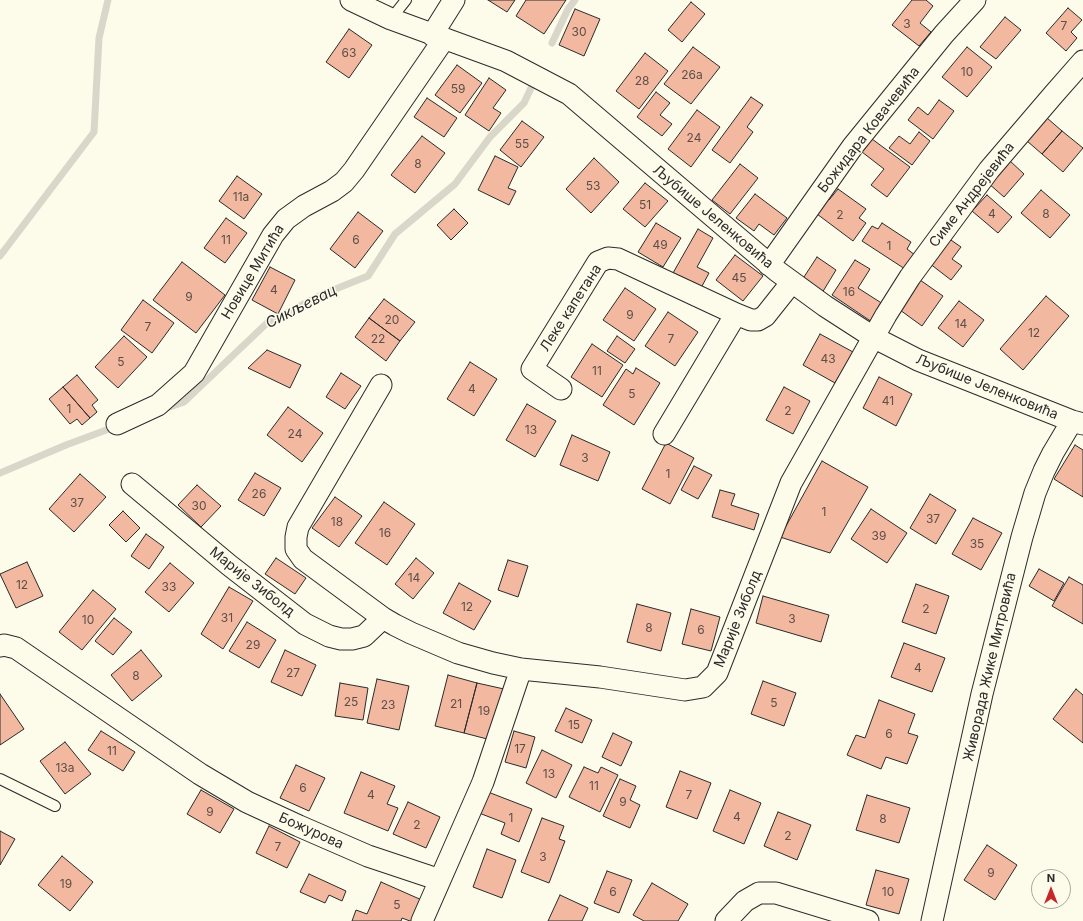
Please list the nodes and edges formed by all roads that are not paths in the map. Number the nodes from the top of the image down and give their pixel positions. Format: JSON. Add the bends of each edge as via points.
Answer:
{"nodes":[{"id":1,"x":351,"y":0,"type":"edge"},
{"id":2,"x":406,"y":0,"type":"edge"},
{"id":3,"x":454,"y":0,"type":"edge"},
{"id":4,"x":975,"y":0,"type":"edge"},
{"id":5,"x":391,"y":20,"type":"junction"},
{"id":6,"x":438,"y":37,"type":"junction"},
{"id":7,"x":1083,"y":61,"type":"edge"},
{"id":8,"x":769,"y":265,"type":"junction"},
{"id":9,"x":792,"y":282,"type":"junction"},
{"id":10,"x":736,"y":314,"type":"junction"},
{"id":11,"x":873,"y":337,"type":"junction"},
{"id":12,"x":380,"y":385,"type":"dead end"},
{"id":13,"x":561,"y":389,"type":"dead end"},
{"id":14,"x":1077,"y":423,"type":"edge"},
{"id":15,"x":117,"y":424,"type":"dead end"},
{"id":16,"x":664,"y":434,"type":"dead end"},
{"id":17,"x":132,"y":484,"type":"dead end"},
{"id":18,"x":383,"y":618,"type":"junction"},
{"id":19,"x":0,"y":646,"type":"edge"},
{"id":20,"x":521,"y":669,"type":"junction"},
{"id":21,"x":0,"y":779,"type":"edge"},
{"id":22,"x":55,"y":806,"type":"dead end"},
{"id":23,"x":440,"y":880,"type":"junction"},
{"id":24,"x":422,"y":921,"type":"edge"},
{"id":25,"x":726,"y":921,"type":"edge"},
{"id":26,"x":868,"y":921,"type":"edge"},
{"id":27,"x":932,"y":921,"type":"edge"}],
"edges":[{"from":1,"to":5,"type":"street","name":"Љубише Јеленковића"},
{"from":2,"to":5,"type":"lane"},
{"from":3,"to":6,"type":"street","name":"Новице Митића"},
{"from":4,"to":8,"type":"street","name":"Божидара Ковачевића","via":[[853,146]]},
{"from":5,"to":6,"type":"street","name":"Љубише Јеленковића"},
{"from":6,"to":8,"type":"street","name":"Љубише Јеленковића","via":[[506,61],[569,94]]},
{"from":6,"to":15,"type":"street","name":"Новице Митића","via":[[344,182],[286,219],[273,234],[194,373],[158,405]]},
{"from":7,"to":11,"type":"street","name":"Симе Андрејевића","via":[[989,170],[910,277]]},
{"from":8,"to":9,"type":"street","name":"Љубише Јеленковића"},
{"from":9,"to":10,"type":"street","name":"Леке капетана","via":[[758,320]]},
{"from":9,"to":11,"type":"street","name":"Љубише Јеленковића"},
{"from":10,"to":13,"type":"street","name":"Леке капетана","via":[[618,259],[608,258],[598,262],[532,369]]},
{"from":10,"to":16,"type":"street"},
{"from":11,"to":14,"type":"street","name":"Љубише Јеленковића","via":[[918,360]]},
{"from":11,"to":20,"type":"street","name":"Марије Зиболд","via":[[791,483],[717,673],[702,687],[685,690]]},
{"from":12,"to":18,"type":"street","name":"Марије Зиболд","via":[[298,527],[296,549],[303,559]]},
{"from":14,"to":27,"type":"street","name":"Живорада Жике Митровића","via":[[1053,453],[1044,471],[1022,537],[982,694]]},
{"from":17,"to":18,"type":"street","name":"Марије Зиболд","via":[[305,624],[329,636],[352,639],[364,636]]},
{"from":18,"to":20,"type":"street","name":"Марије Зиболд","via":[[458,653]]},
{"from":19,"to":23,"type":"street","name":"Божурова","via":[[16,648],[200,774],[247,802],[368,856]]},
{"from":20,"to":23,"type":"street","via":[[483,782]]},
{"from":21,"to":22,"type":"lane"},
{"from":23,"to":24,"type":"street"},
{"from":25,"to":26,"type":"street","via":[[745,901],[759,893],[776,892]]}]}
